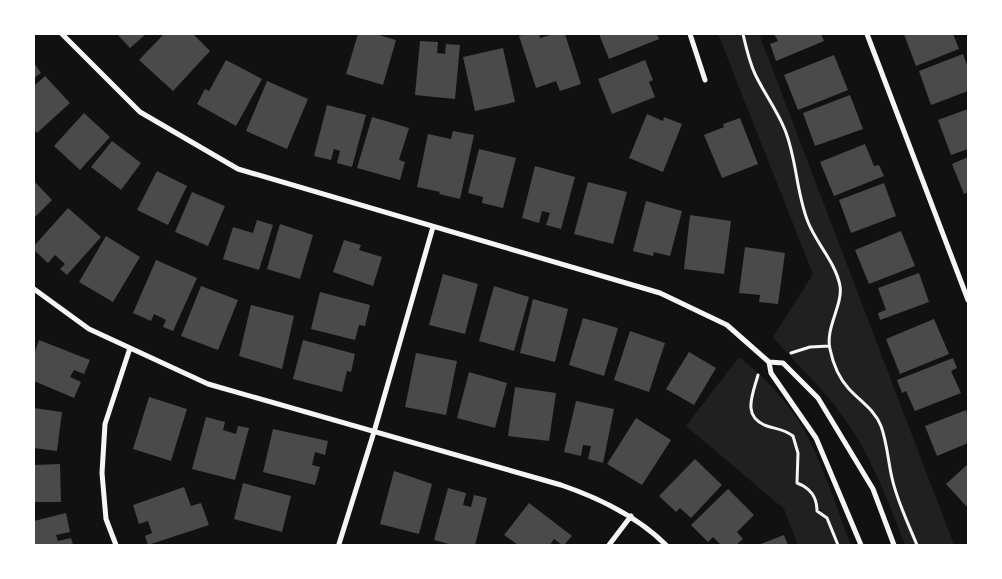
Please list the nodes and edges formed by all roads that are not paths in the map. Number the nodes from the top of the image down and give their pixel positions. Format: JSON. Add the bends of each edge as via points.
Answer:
{"nodes":[{"id":1,"x":62,"y":34,"type":"edge"},
{"id":2,"x":690,"y":34,"type":"edge"},
{"id":3,"x":867,"y":34,"type":"edge"},
{"id":4,"x":705,"y":80,"type":"dead end"},
{"id":5,"x":434,"y":227,"type":"junction"},
{"id":6,"x":34,"y":289,"type":"edge"},
{"id":7,"x":968,"y":300,"type":"edge"},
{"id":8,"x":130,"y":348,"type":"junction"},
{"id":9,"x":769,"y":362,"type":"junction"},
{"id":10,"x":374,"y":432,"type":"junction"},
{"id":11,"x":631,"y":516,"type":"junction"},
{"id":12,"x":339,"y":544,"type":"edge"},
{"id":13,"x":116,"y":545,"type":"edge"},
{"id":14,"x":609,"y":545,"type":"edge"},
{"id":15,"x":666,"y":545,"type":"edge"},
{"id":16,"x":861,"y":545,"type":"edge"},
{"id":17,"x":894,"y":545,"type":"edge"}],
"edges":[{"from":1,"to":5,"type":"street","via":[[140,112],[238,169]]},
{"from":2,"to":4,"type":"street"},
{"from":3,"to":7,"type":"street"},
{"from":5,"to":9,"type":"street","via":[[660,293],[726,325]]},
{"from":5,"to":10,"type":"street"},
{"from":6,"to":8,"type":"street","via":[[90,329]]},
{"from":8,"to":10,"type":"street","via":[[208,384]]},
{"from":8,"to":13,"type":"street","via":[[105,424],[102,473],[106,519]]},
{"from":9,"to":16,"type":"street","via":[[771,373],[816,438]]},
{"from":9,"to":17,"type":"street","via":[[783,363],[818,398],[873,489]]},
{"from":10,"to":11,"type":"street","via":[[561,485],[588,494]]},
{"from":10,"to":12,"type":"street"},
{"from":11,"to":14,"type":"street"},
{"from":11,"to":15,"type":"street"}]}
